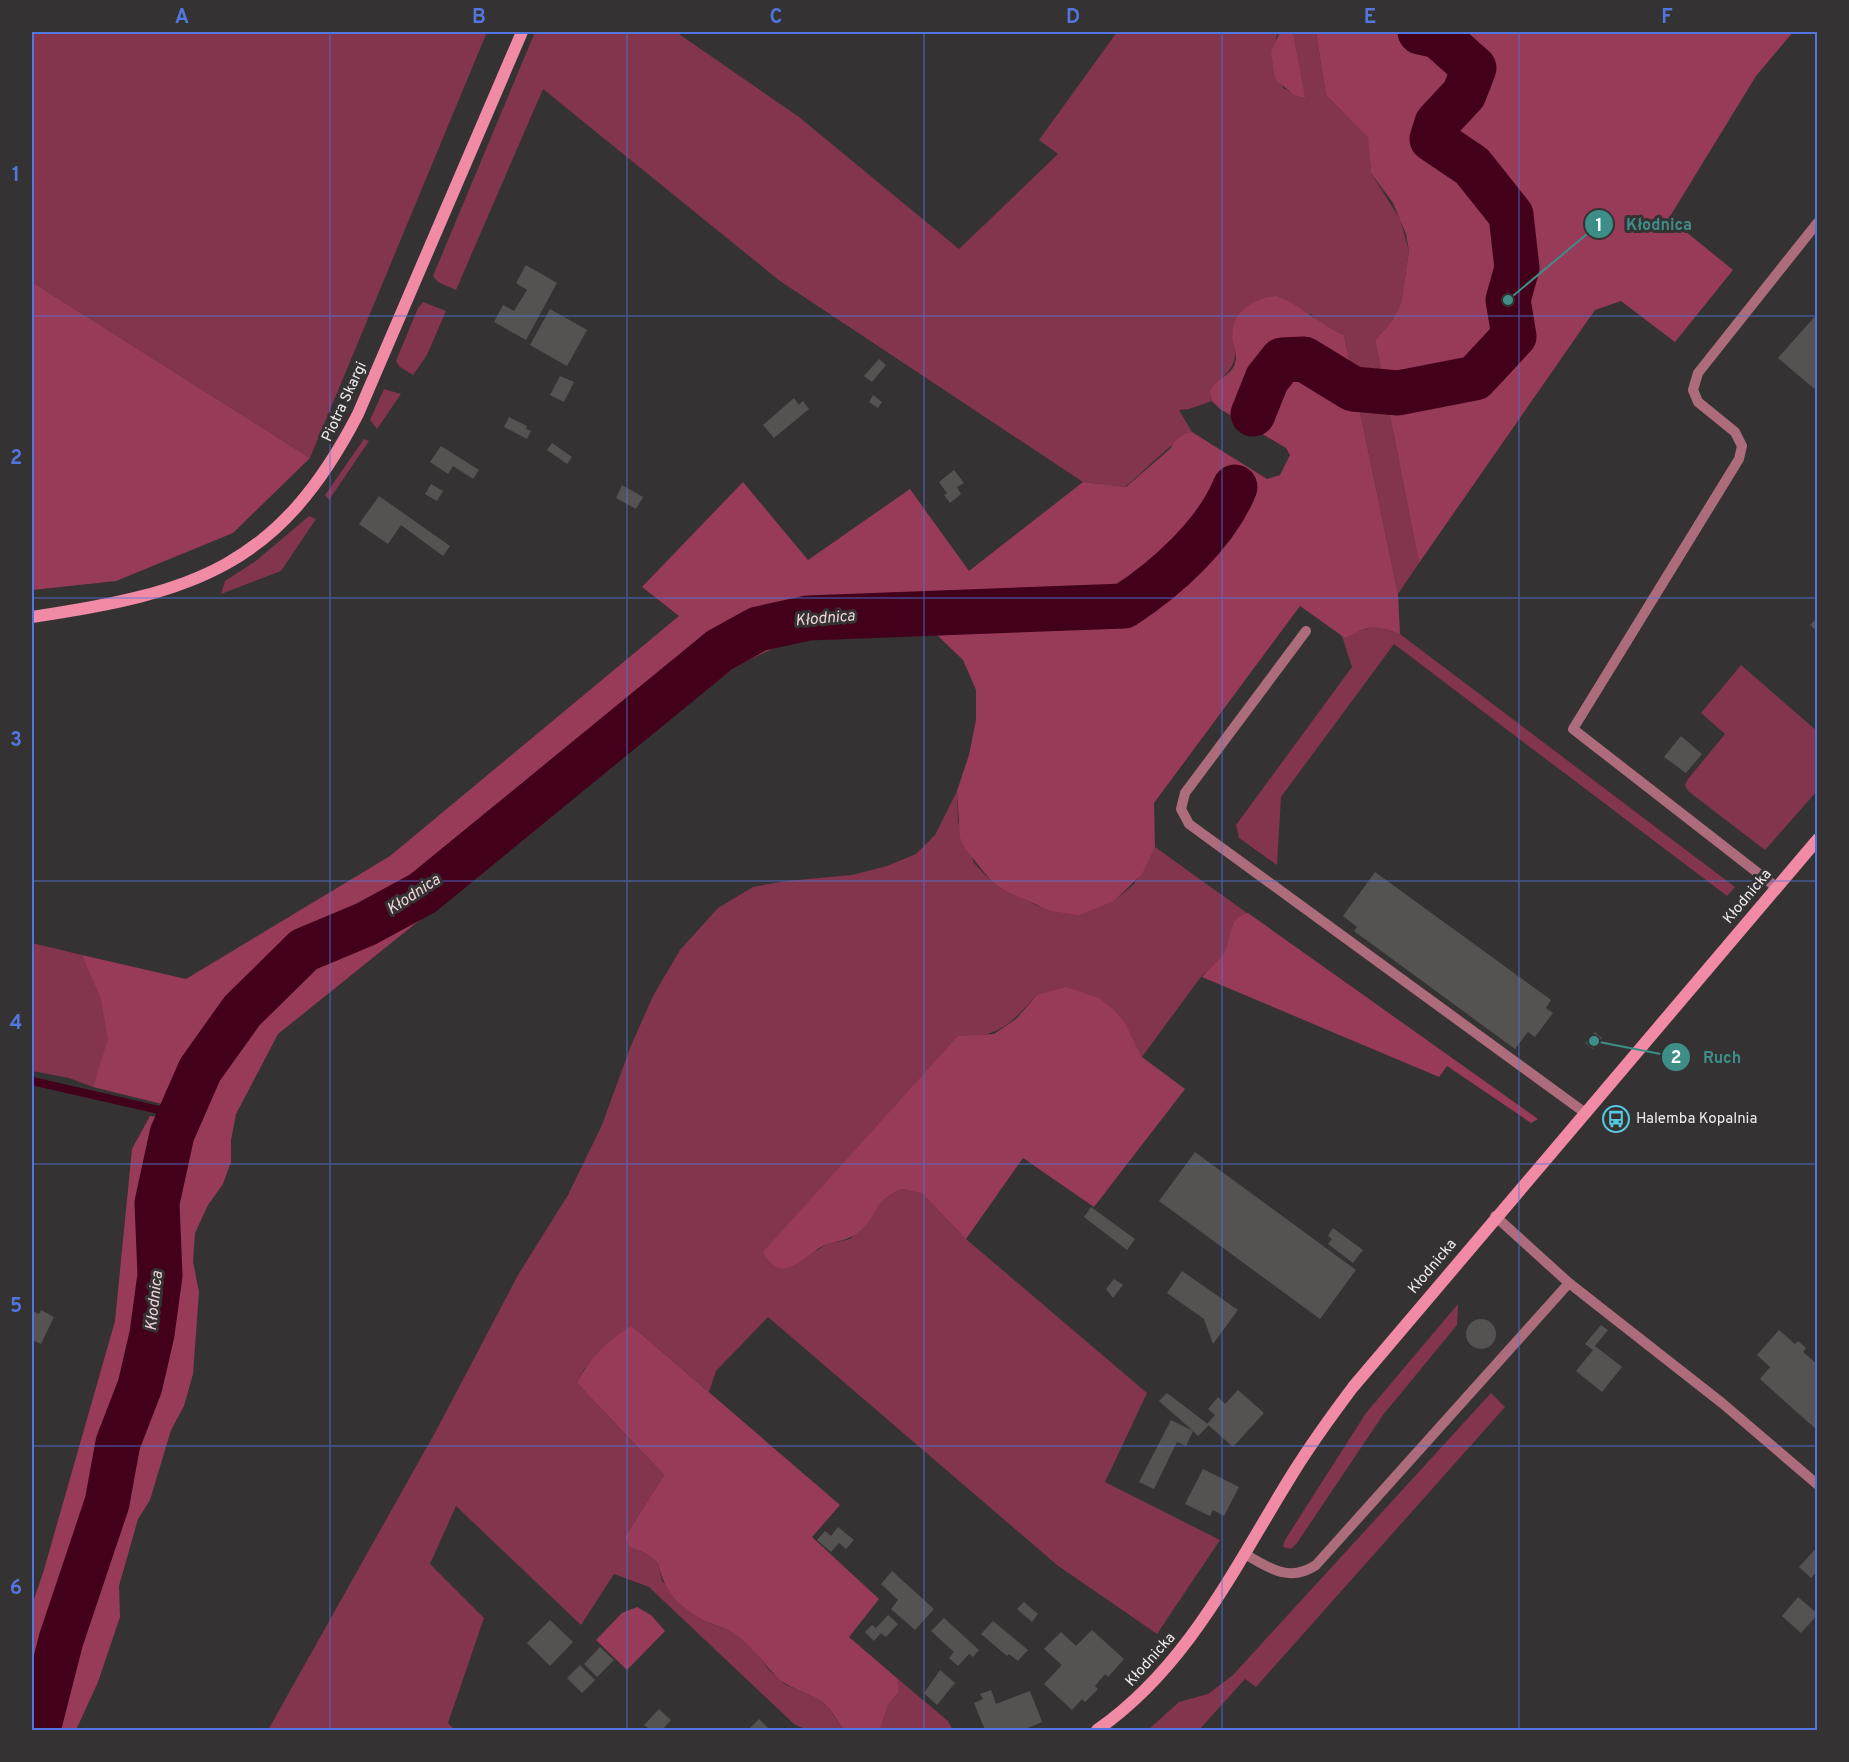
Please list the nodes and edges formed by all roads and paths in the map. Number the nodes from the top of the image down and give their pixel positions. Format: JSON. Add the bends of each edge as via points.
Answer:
{"nodes":[{"id":1,"x":522,"y":32,"type":"edge"},
{"id":2,"x":1818,"y":222,"type":"edge"},
{"id":3,"x":32,"y":617,"type":"edge"},
{"id":4,"x":1306,"y":631,"type":"dead end"},
{"id":5,"x":1818,"y":839,"type":"edge"},
{"id":6,"x":1776,"y":887,"type":"junction"},
{"id":7,"x":1584,"y":1112,"type":"junction"},
{"id":8,"x":1495,"y":1216,"type":"junction"},
{"id":9,"x":1569,"y":1283,"type":"junction"},
{"id":10,"x":1818,"y":1485,"type":"edge"},
{"id":11,"x":1245,"y":1554,"type":"junction"},
{"id":12,"x":1097,"y":1731,"type":"edge"}],
"edges":[{"from":1,"to":3,"type":"street","name":"Piotra Skargi","via":[[358,414],[337,455],[310,493],[258,543],[195,579],[127,601]]},
{"from":2,"to":6,"type":"lane","via":[[1698,373],[1693,390],[1698,402],[1736,432],[1742,446],[1738,459],[1573,729]]},
{"from":4,"to":7,"type":"lane","via":[[1185,793],[1181,809],[1189,824]]},
{"from":5,"to":6,"type":"street","name":"Kłodnicka"},
{"from":6,"to":7,"type":"street","name":"Kłodnicka"},
{"from":7,"to":8,"type":"street","name":"Kłodnicka"},
{"from":8,"to":9,"type":"lane"},
{"from":8,"to":11,"type":"street","name":"Kłodnicka","via":[[1353,1387],[1293,1473]]},
{"from":9,"to":10,"type":"lane","via":[[1722,1403]]},
{"from":9,"to":11,"type":"lane","via":[[1316,1565],[1296,1574],[1281,1574]]},
{"from":11,"to":12,"type":"street","name":"Kłodnicka","via":[[1185,1647],[1134,1701]]}]}
